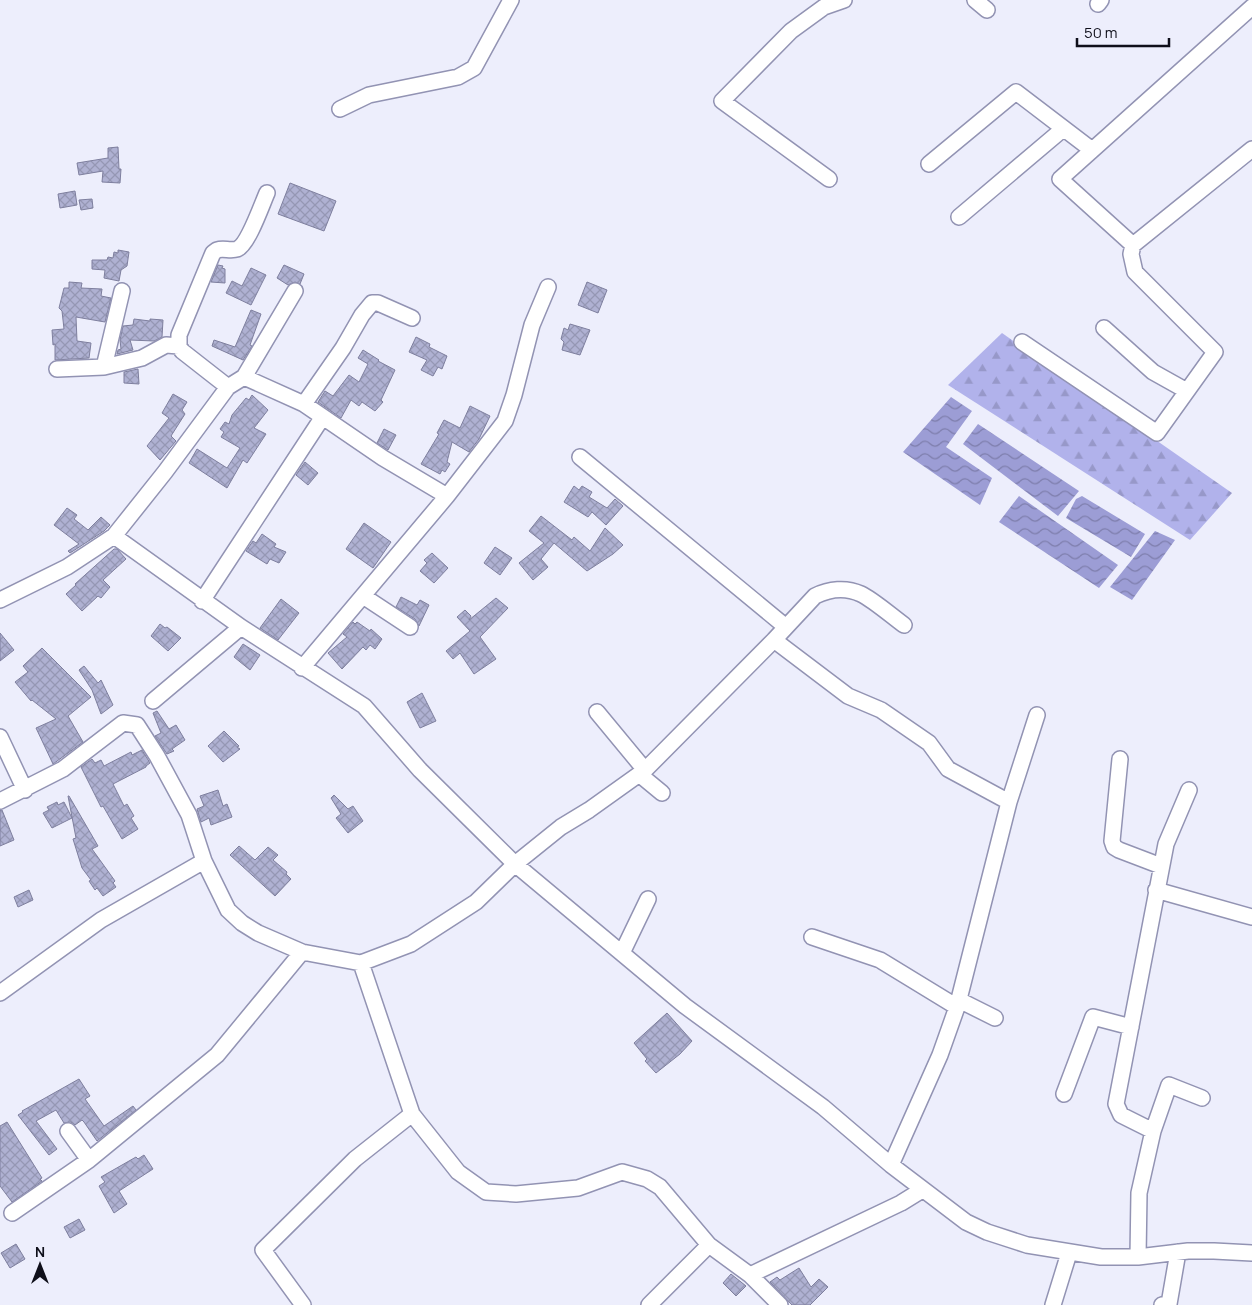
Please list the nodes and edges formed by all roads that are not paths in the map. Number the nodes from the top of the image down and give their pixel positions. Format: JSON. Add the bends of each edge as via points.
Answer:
{"nodes":[{"id":1,"x":511,"y":0,"type":"edge"},
{"id":2,"x":844,"y":0,"type":"edge"},
{"id":3,"x":975,"y":0,"type":"edge"},
{"id":4,"x":1252,"y":7,"type":"edge"},
{"id":5,"x":987,"y":10,"type":"dead end"},
{"id":6,"x":340,"y":109,"type":"dead end"},
{"id":7,"x":1063,"y":129,"type":"junction"},
{"id":8,"x":1252,"y":149,"type":"edge"},
{"id":9,"x":1092,"y":150,"type":"junction"},
{"id":10,"x":929,"y":164,"type":"dead end"},
{"id":11,"x":829,"y":179,"type":"dead end"},
{"id":12,"x":267,"y":193,"type":"dead end"},
{"id":13,"x":958,"y":217,"type":"dead end"},
{"id":14,"x":1133,"y":245,"type":"junction"},
{"id":15,"x":548,"y":287,"type":"dead end"},
{"id":16,"x":122,"y":291,"type":"dead end"},
{"id":17,"x":296,"y":291,"type":"dead end"},
{"id":18,"x":412,"y":318,"type":"dead end"},
{"id":19,"x":1104,"y":328,"type":"dead end"},
{"id":20,"x":1022,"y":342,"type":"dead end"},
{"id":21,"x":179,"y":346,"type":"junction"},
{"id":22,"x":104,"y":367,"type":"junction"},
{"id":23,"x":57,"y":369,"type":"dead end"},
{"id":24,"x":244,"y":378,"type":"junction"},
{"id":25,"x":228,"y":387,"type":"junction"},
{"id":26,"x":1187,"y":391,"type":"junction"},
{"id":27,"x":304,"y":404,"type":"junction"},
{"id":28,"x":322,"y":418,"type":"junction"},
{"id":29,"x":580,"y":457,"type":"dead end"},
{"id":30,"x":448,"y":496,"type":"junction"},
{"id":31,"x":114,"y":536,"type":"junction"},
{"id":32,"x":363,"y":596,"type":"junction"},
{"id":33,"x":0,"y":600,"type":"edge"},
{"id":34,"x":202,"y":601,"type":"junction"},
{"id":35,"x":904,"y":625,"type":"dead end"},
{"id":36,"x":241,"y":627,"type":"junction"},
{"id":37,"x":410,"y":627,"type":"dead end"},
{"id":38,"x":786,"y":627,"type":"junction"},
{"id":39,"x":774,"y":640,"type":"junction"},
{"id":40,"x":302,"y":668,"type":"junction"},
{"id":41,"x":153,"y":700,"type":"dead end"},
{"id":42,"x":597,"y":712,"type":"dead end"},
{"id":43,"x":1037,"y":715,"type":"dead end"},
{"id":44,"x":0,"y":737,"type":"edge"},
{"id":45,"x":1120,"y":759,"type":"dead end"},
{"id":46,"x":642,"y":772,"type":"junction"},
{"id":47,"x":26,"y":790,"type":"junction"},
{"id":48,"x":1190,"y":790,"type":"dead end"},
{"id":49,"x":662,"y":793,"type":"dead end"},
{"id":50,"x":0,"y":801,"type":"edge"},
{"id":51,"x":1009,"y":802,"type":"junction"},
{"id":52,"x":204,"y":861,"type":"junction"},
{"id":53,"x":515,"y":864,"type":"junction"},
{"id":54,"x":1161,"y":866,"type":"junction"},
{"id":55,"x":1156,"y":890,"type":"junction"},
{"id":56,"x":648,"y":899,"type":"dead end"},
{"id":57,"x":1252,"y":916,"type":"edge"},
{"id":58,"x":812,"y":937,"type":"dead end"},
{"id":59,"x":302,"y":952,"type":"junction"},
{"id":60,"x":622,"y":953,"type":"junction"},
{"id":61,"x":361,"y":963,"type":"junction"},
{"id":62,"x":0,"y":993,"type":"edge"},
{"id":63,"x":958,"y":1004,"type":"junction"},
{"id":64,"x":995,"y":1018,"type":"dead end"},
{"id":65,"x":1131,"y":1027,"type":"junction"},
{"id":66,"x":1064,"y":1094,"type":"dead end"},
{"id":67,"x":1202,"y":1098,"type":"dead end"},
{"id":68,"x":412,"y":1114,"type":"junction"},
{"id":69,"x":68,"y":1131,"type":"dead end"},
{"id":70,"x":1154,"y":1131,"type":"junction"},
{"id":71,"x":89,"y":1160,"type":"junction"},
{"id":72,"x":890,"y":1165,"type":"junction"},
{"id":73,"x":922,"y":1190,"type":"junction"},
{"id":74,"x":12,"y":1213,"type":"dead end"},
{"id":75,"x":709,"y":1245,"type":"junction"},
{"id":76,"x":1178,"y":1252,"type":"junction"},
{"id":77,"x":1069,"y":1253,"type":"junction"},
{"id":78,"x":1252,"y":1253,"type":"edge"},
{"id":79,"x":1138,"y":1257,"type":"junction"},
{"id":80,"x":750,"y":1275,"type":"junction"},
{"id":81,"x":303,"y":1305,"type":"edge"},
{"id":82,"x":649,"y":1305,"type":"edge"},
{"id":83,"x":780,"y":1305,"type":"edge"},
{"id":84,"x":1053,"y":1305,"type":"edge"},
{"id":85,"x":1162,"y":1305,"type":"edge"}],
"edges":[{"from":1,"to":6,"type":"street","via":[[474,68],[458,77],[369,95]]},
{"from":2,"to":11,"type":"street","via":[[824,7],[791,31],[722,101]]},
{"from":3,"to":5,"type":"street"},
{"from":4,"to":9,"type":"street"},
{"from":7,"to":9,"type":"street"},
{"from":7,"to":10,"type":"street","via":[[1016,92]]},
{"from":7,"to":13,"type":"street"},
{"from":8,"to":14,"type":"street"},
{"from":9,"to":14,"type":"street","via":[[1060,179]]},
{"from":12,"to":21,"type":"street","via":[[242,246],[213,253],[179,335]]},
{"from":14,"to":26,"type":"street","via":[[1131,254],[1135,272],[1215,352]]},
{"from":15,"to":30,"type":"street","via":[[532,325],[505,421]]},
{"from":16,"to":22,"type":"street"},
{"from":17,"to":24,"type":"street"},
{"from":18,"to":27,"type":"street","via":[[372,303]]},
{"from":19,"to":26,"type":"street","via":[[1153,372]]},
{"from":20,"to":26,"type":"street","via":[[1157,433]]},
{"from":21,"to":22,"type":"street","via":[[166,345],[142,358]]},
{"from":21,"to":25,"type":"street"},
{"from":22,"to":23,"type":"street"},
{"from":24,"to":25,"type":"street"},
{"from":24,"to":27,"type":"street"},
{"from":25,"to":31,"type":"street"},
{"from":27,"to":28,"type":"street"},
{"from":28,"to":30,"type":"street"},
{"from":28,"to":34,"type":"street"},
{"from":29,"to":38,"type":"street"},
{"from":30,"to":32,"type":"street"},
{"from":31,"to":33,"type":"street","via":[[67,567]]},
{"from":31,"to":34,"type":"street"},
{"from":32,"to":37,"type":"street"},
{"from":32,"to":40,"type":"street"},
{"from":34,"to":36,"type":"street"},
{"from":35,"to":38,"type":"street","via":[[861,594],[837,589],[815,596]]},
{"from":36,"to":40,"type":"street"},
{"from":36,"to":41,"type":"street"},
{"from":38,"to":39,"type":"street"},
{"from":39,"to":46,"type":"street"},
{"from":39,"to":51,"type":"street","via":[[848,696],[881,710],[928,743],[948,769]]},
{"from":40,"to":53,"type":"street","via":[[364,706],[420,770]]},
{"from":42,"to":46,"type":"street"},
{"from":43,"to":51,"type":"street"},
{"from":44,"to":47,"type":"street"},
{"from":45,"to":54,"type":"street","via":[[1112,841],[1119,850]]},
{"from":46,"to":49,"type":"street"},
{"from":46,"to":53,"type":"street","via":[[561,827]]},
{"from":47,"to":50,"type":"street"},
{"from":47,"to":52,"type":"street","via":[[63,769],[116,727],[123,723],[137,725],[189,815]]},
{"from":48,"to":54,"type":"street","via":[[1166,844]]},
{"from":51,"to":63,"type":"street"},
{"from":52,"to":59,"type":"street","via":[[228,910],[242,923]]},
{"from":52,"to":62,"type":"street","via":[[100,920]]},
{"from":53,"to":60,"type":"street"},
{"from":53,"to":61,"type":"street","via":[[476,902],[411,944]]},
{"from":54,"to":55,"type":"street"},
{"from":55,"to":57,"type":"street"},
{"from":55,"to":65,"type":"street"},
{"from":56,"to":60,"type":"street"},
{"from":58,"to":63,"type":"street","via":[[880,960]]},
{"from":59,"to":61,"type":"street"},
{"from":59,"to":71,"type":"street","via":[[217,1055]]},
{"from":60,"to":72,"type":"street","via":[[685,1006],[823,1107]]},
{"from":61,"to":68,"type":"street"},
{"from":63,"to":64,"type":"street"},
{"from":63,"to":72,"type":"street","via":[[940,1055]]},
{"from":65,"to":66,"type":"street","via":[[1093,1017]]},
{"from":65,"to":70,"type":"street","via":[[1116,1104],[1122,1115]]},
{"from":67,"to":70,"type":"street","via":[[1169,1085]]},
{"from":68,"to":75,"type":"street","via":[[458,1172],[486,1192],[516,1194],[578,1188],[622,1172],[647,1179],[660,1187]]},
{"from":68,"to":81,"type":"street","via":[[355,1159],[263,1250]]},
{"from":69,"to":71,"type":"street"},
{"from":70,"to":79,"type":"street","via":[[1139,1193]]},
{"from":71,"to":74,"type":"street"},
{"from":72,"to":73,"type":"street"},
{"from":73,"to":77,"type":"street","via":[[966,1222],[987,1232],[1027,1245]]},
{"from":73,"to":80,"type":"street","via":[[902,1203]]},
{"from":75,"to":80,"type":"street"},
{"from":75,"to":82,"type":"street"},
{"from":76,"to":78,"type":"street"},
{"from":76,"to":79,"type":"street"},
{"from":76,"to":85,"type":"street","via":[[1169,1304]]},
{"from":77,"to":79,"type":"street"},
{"from":77,"to":84,"type":"street"},
{"from":80,"to":83,"type":"street"}]}
